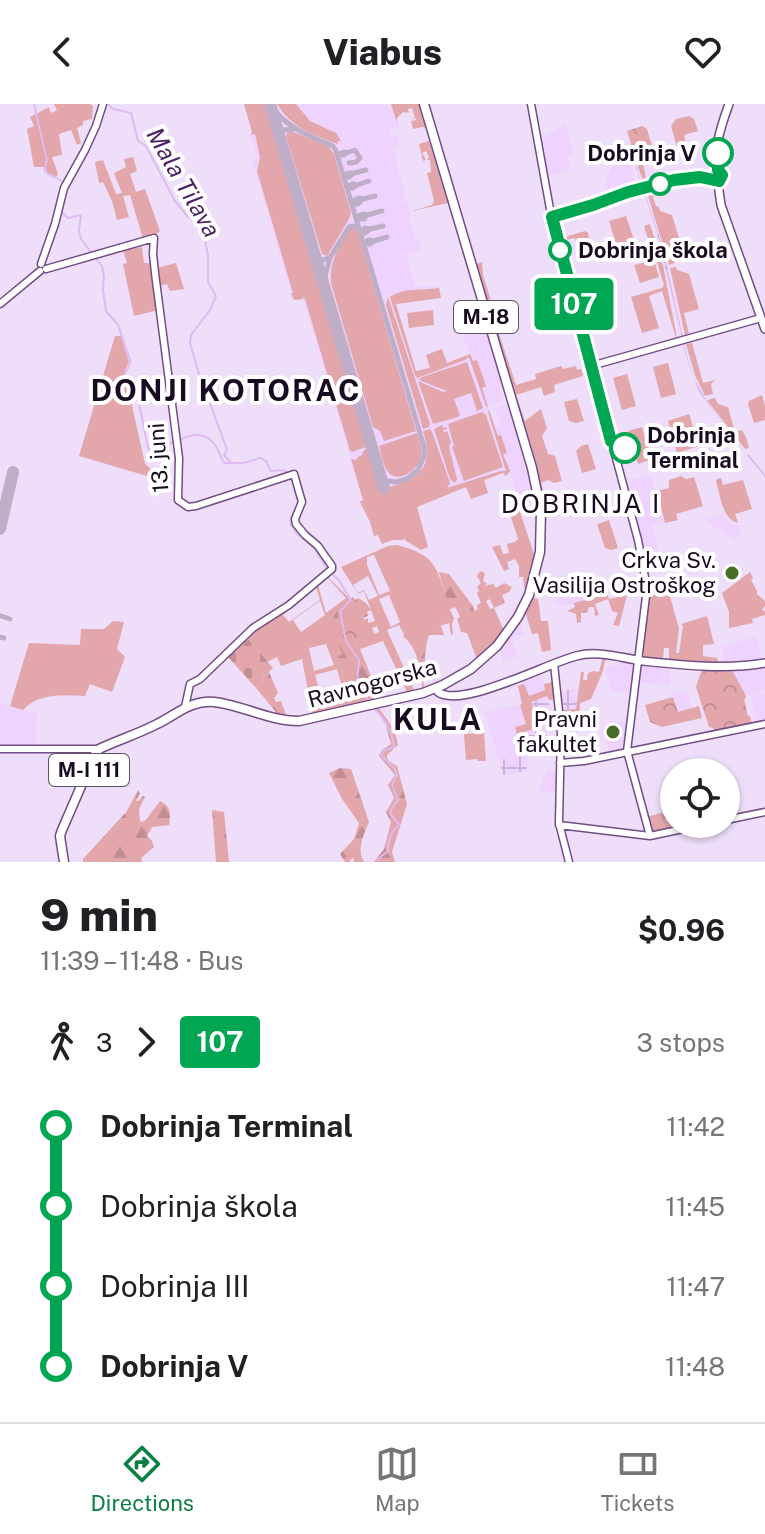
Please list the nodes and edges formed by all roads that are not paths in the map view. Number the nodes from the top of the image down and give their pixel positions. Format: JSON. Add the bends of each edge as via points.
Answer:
{"nodes":[{"id":1,"x":103,"y":104,"type":"edge"},
{"id":2,"x":424,"y":104,"type":"edge"},
{"id":3,"x":531,"y":104,"type":"edge"},
{"id":4,"x":727,"y":104,"type":"edge"},
{"id":5,"x":715,"y":177,"type":"junction"},
{"id":6,"x":552,"y":217,"type":"junction"},
{"id":7,"x":43,"y":267,"type":"junction"},
{"id":8,"x":0,"y":304,"type":"edge"},
{"id":9,"x":760,"y":318,"type":"junction"},
{"id":10,"x":765,"y":329,"type":"edge"},
{"id":11,"x":765,"y":337,"type":"edge"},
{"id":12,"x":591,"y":366,"type":"junction"},
{"id":13,"x":537,"y":568,"type":"joint"},
{"id":14,"x":638,"y":660,"type":"junction"},
{"id":15,"x":554,"y":664,"type":"junction"},
{"id":16,"x":763,"y":664,"type":"edge"},
{"id":17,"x":439,"y":691,"type":"junction"},
{"id":18,"x":185,"y":707,"type":"junction"},
{"id":19,"x":765,"y":724,"type":"edge"},
{"id":20,"x":0,"y":749,"type":"edge"},
{"id":21,"x":99,"y":749,"type":"junction"},
{"id":22,"x":627,"y":751,"type":"junction"},
{"id":23,"x":560,"y":763,"type":"junction"},
{"id":24,"x":765,"y":812,"type":"edge"},
{"id":25,"x":740,"y":817,"type":"edge"},
{"id":26,"x":559,"y":825,"type":"junction"},
{"id":27,"x":660,"y":834,"type":"edge"},
{"id":28,"x":650,"y":836,"type":"junction"},
{"id":29,"x":64,"y":862,"type":"edge"},
{"id":30,"x":569,"y":862,"type":"edge"}],
"edges":[{"from":1,"to":7,"type":"street","via":[[66,185]]},
{"from":2,"to":13,"type":"main road","number":"M-18","via":[[539,497]]},
{"from":3,"to":6,"type":"street"},
{"from":4,"to":5,"type":"main road","via":[[717,134]]},
{"from":5,"to":6,"type":"street","via":[[648,186]]},
{"from":5,"to":9,"type":"main road","via":[[720,211]]},
{"from":6,"to":12,"type":"street"},
{"from":7,"to":8,"type":"street"},
{"from":7,"to":18,"type":"street","name":"13. juni","via":[[155,239],[180,467],[178,500],[196,506],[291,474],[302,502],[296,524],[332,566],[190,684]]},
{"from":9,"to":10,"type":"main road"},
{"from":9,"to":11,"type":"main road"},
{"from":9,"to":12,"type":"street"},
{"from":12,"to":14,"type":"street","via":[[647,584]]},
{"from":13,"to":17,"type":"main road","name":"Ravnogorska","number":"M-I 111","via":[[526,602],[497,646]]},
{"from":14,"to":15,"type":"main road","via":[[586,654]]},
{"from":14,"to":16,"type":"main road","via":[[729,667]]},
{"from":14,"to":22,"type":"street"},
{"from":15,"to":17,"type":"main road","via":[[482,691],[457,696]]},
{"from":15,"to":23,"type":"street"},
{"from":17,"to":18,"type":"main road","name":"Ravnogorska","number":"M-I 111","via":[[299,721],[213,702]]},
{"from":18,"to":21,"type":"main road","name":"Ravnogorska","number":"M-I 111"},
{"from":19,"to":22,"type":"street"},
{"from":20,"to":21,"type":"street"},
{"from":21,"to":29,"type":"main road","number":"M-I 111","via":[[63,824]]},
{"from":22,"to":23,"type":"street"},
{"from":22,"to":28,"type":"street"},
{"from":23,"to":26,"type":"street"},
{"from":24,"to":25,"type":"street"},
{"from":26,"to":28,"type":"street"},
{"from":26,"to":30,"type":"street"},
{"from":27,"to":28,"type":"street"}]}
